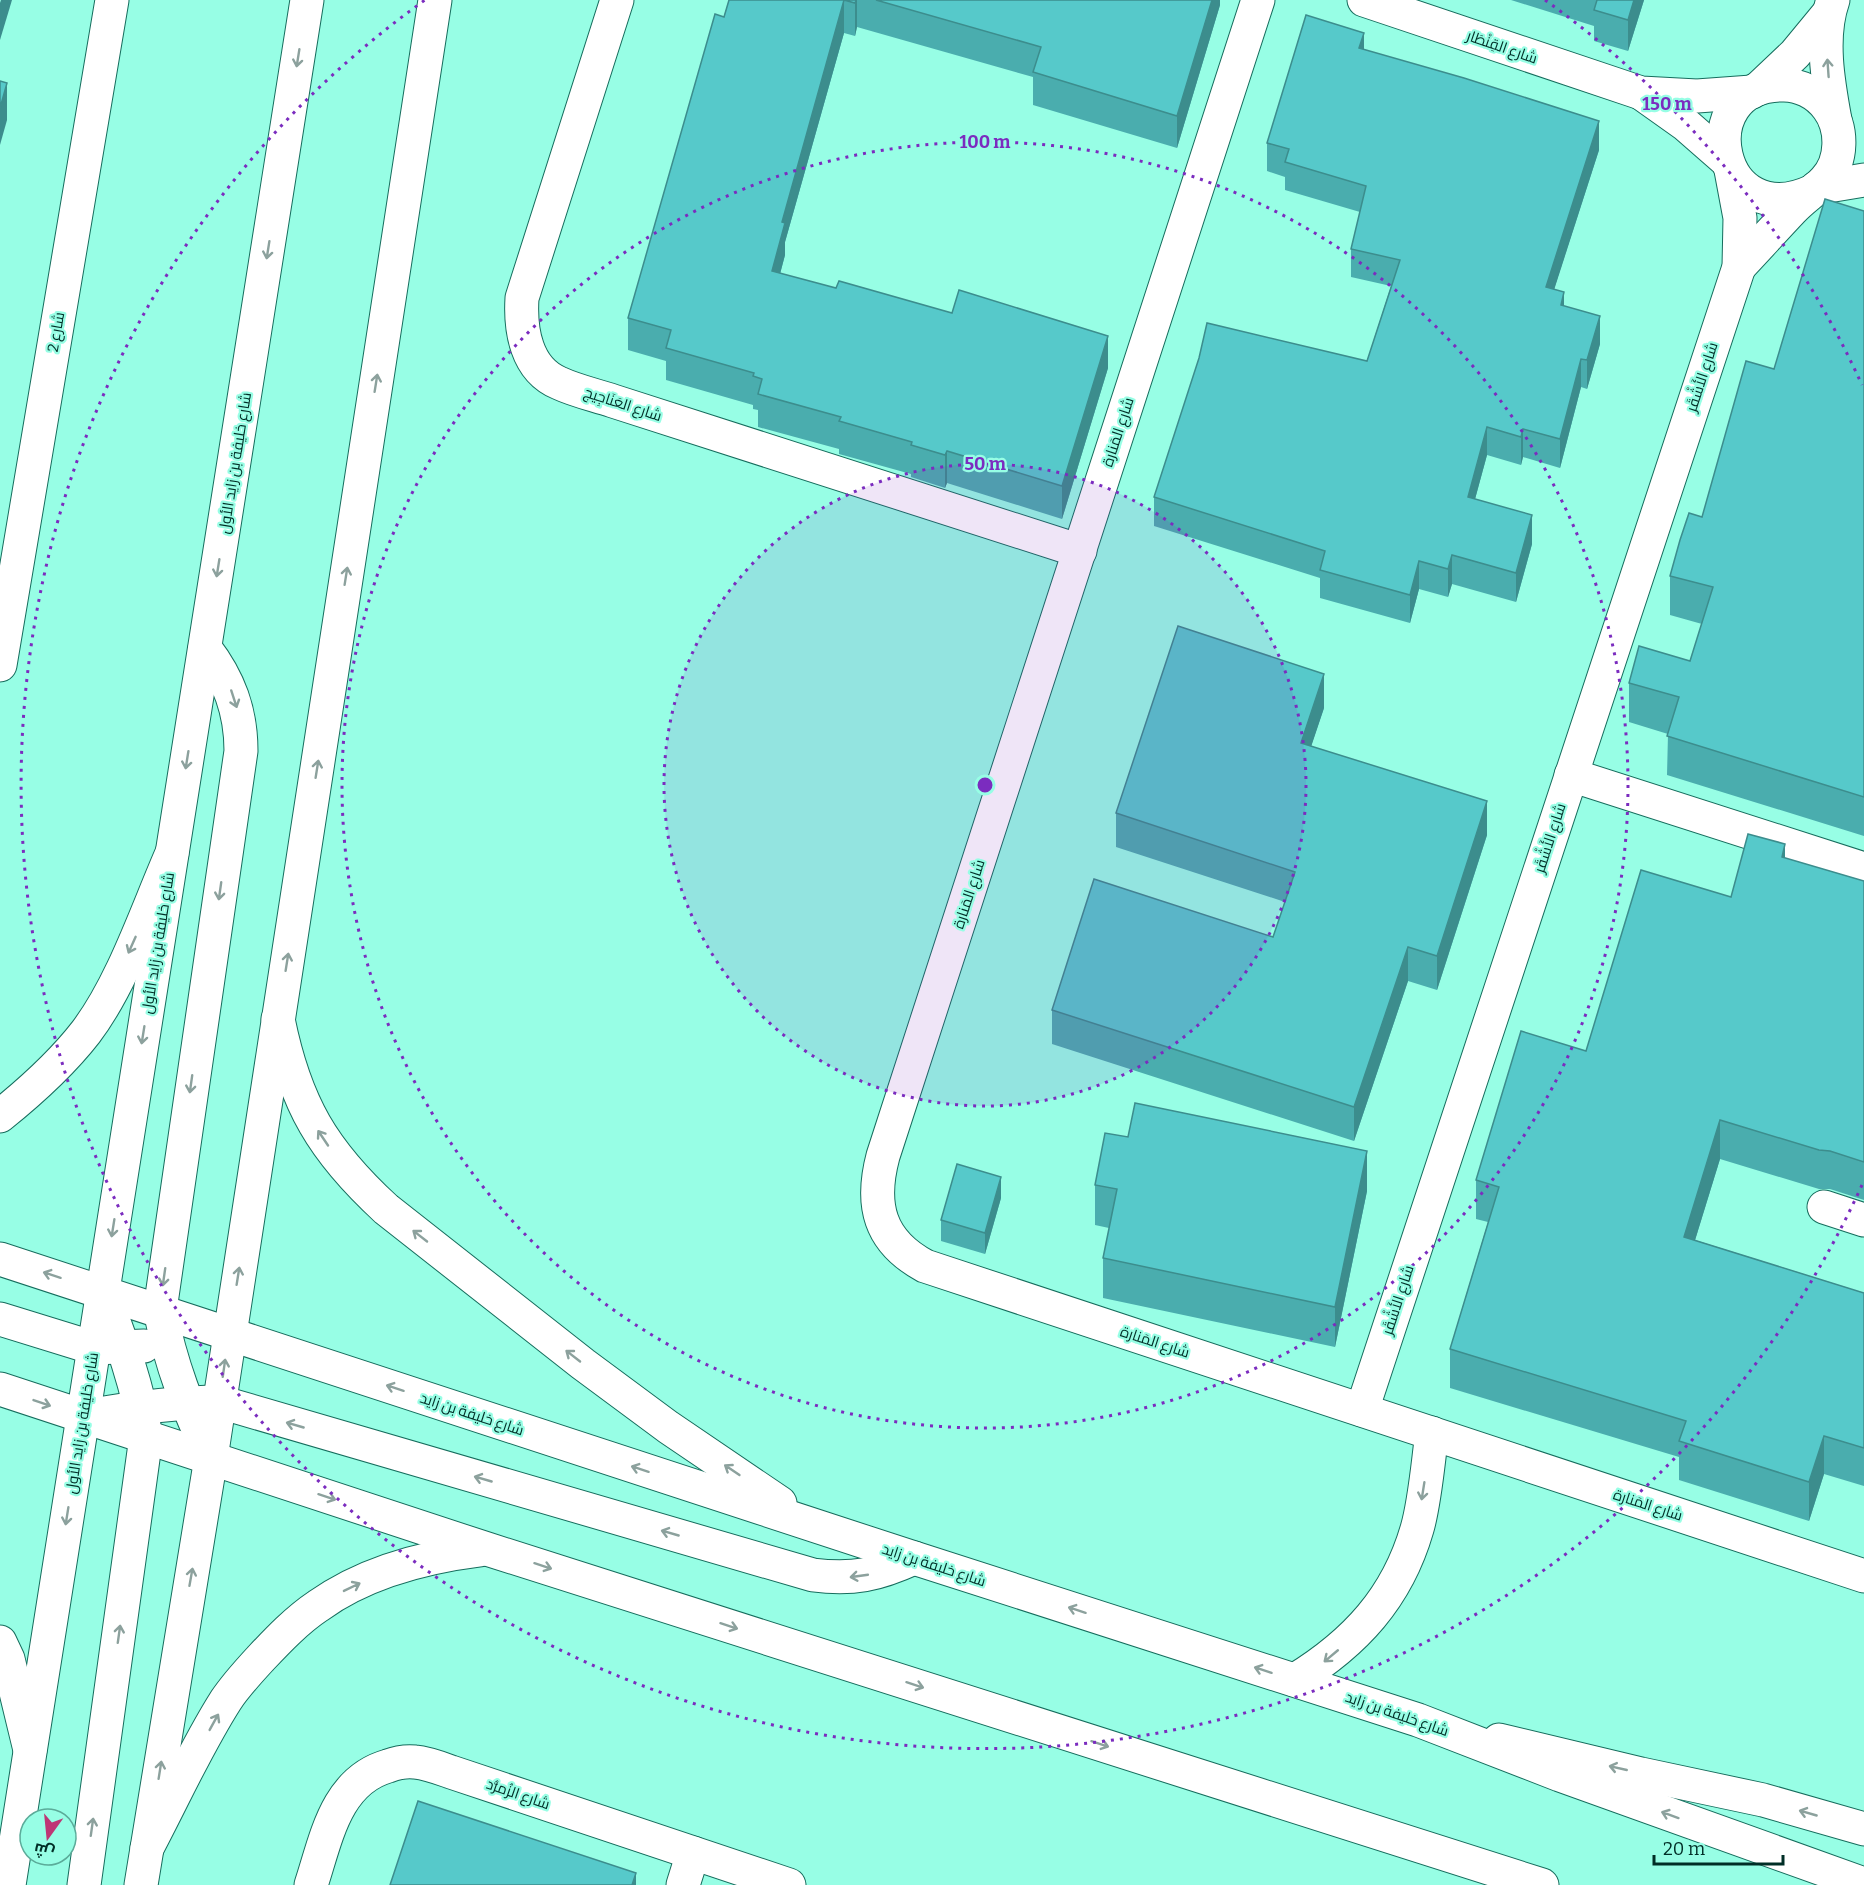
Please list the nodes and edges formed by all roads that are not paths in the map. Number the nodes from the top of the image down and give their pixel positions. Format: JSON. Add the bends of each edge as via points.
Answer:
{"nodes":[{"id":1,"x":112,"y":0,"type":"edge"},
{"id":2,"x":307,"y":0,"type":"edge"},
{"id":3,"x":435,"y":0,"type":"edge"},
{"id":4,"x":617,"y":0,"type":"edge"},
{"id":5,"x":1258,"y":0,"type":"edge"},
{"id":6,"x":1364,"y":0,"type":"edge"},
{"id":7,"x":1830,"y":7,"type":"edge"},
{"id":8,"x":1755,"y":90,"type":"junction"},
{"id":9,"x":1641,"y":93,"type":"junction"},
{"id":10,"x":1836,"y":124,"type":"junction"},
{"id":11,"x":1864,"y":150,"type":"edge"},
{"id":12,"x":1729,"y":165,"type":"junction"},
{"id":13,"x":1864,"y":180,"type":"edge"},
{"id":14,"x":1814,"y":189,"type":"junction"},
{"id":15,"x":1739,"y":267,"type":"junction"},
{"id":16,"x":1080,"y":552,"type":"junction"},
{"id":17,"x":205,"y":648,"type":"junction"},
{"id":18,"x":0,"y":665,"type":"edge"},
{"id":19,"x":1571,"y":774,"type":"junction"},
{"id":20,"x":172,"y":853,"type":"junction"},
{"id":21,"x":1864,"y":869,"type":"edge"},
{"id":22,"x":278,"y":1019,"type":"junction"},
{"id":23,"x":0,"y":1116,"type":"edge"},
{"id":24,"x":1824,"y":1207,"type":"dead end"},
{"id":25,"x":1864,"y":1220,"type":"edge"},
{"id":26,"x":0,"y":1259,"type":"edge"},
{"id":27,"x":103,"y":1292,"type":"junction"},
{"id":28,"x":160,"y":1311,"type":"junction"},
{"id":29,"x":0,"y":1319,"type":"edge"},
{"id":30,"x":229,"y":1334,"type":"junction"},
{"id":31,"x":166,"y":1344,"type":"junction"},
{"id":32,"x":109,"y":1348,"type":"junction"},
{"id":33,"x":0,"y":1389,"type":"edge"},
{"id":34,"x":185,"y":1402,"type":"junction"},
{"id":35,"x":220,"y":1402,"type":"junction"},
{"id":36,"x":141,"y":1406,"type":"junction"},
{"id":37,"x":1362,"y":1410,"type":"junction"},
{"id":38,"x":83,"y":1417,"type":"junction"},
{"id":39,"x":1432,"y":1433,"type":"junction"},
{"id":40,"x":146,"y":1437,"type":"junction"},
{"id":41,"x":211,"y":1458,"type":"junction"},
{"id":42,"x":815,"y":1526,"type":"junction"},
{"id":43,"x":487,"y":1549,"type":"junction"},
{"id":44,"x":914,"y":1558,"type":"junction"},
{"id":45,"x":1864,"y":1576,"type":"edge"},
{"id":46,"x":0,"y":1642,"type":"edge"},
{"id":47,"x":1295,"y":1680,"type":"junction"},
{"id":48,"x":1418,"y":1720,"type":"junction"},
{"id":49,"x":30,"y":1750,"type":"junction"},
{"id":50,"x":1864,"y":1829,"type":"edge"},
{"id":51,"x":147,"y":1848,"type":"junction"},
{"id":52,"x":693,"y":1853,"type":"junction"},
{"id":53,"x":1479,"y":1874,"type":"edge"},
{"id":54,"x":1864,"y":1884,"type":"edge"},
{"id":55,"x":9,"y":1885,"type":"edge"},
{"id":56,"x":84,"y":1885,"type":"edge"},
{"id":57,"x":141,"y":1885,"type":"edge"},
{"id":58,"x":311,"y":1885,"type":"edge"},
{"id":59,"x":683,"y":1885,"type":"edge"},
{"id":60,"x":789,"y":1885,"type":"edge"},
{"id":61,"x":1542,"y":1885,"type":"edge"}],
"edges":[{"from":1,"to":18,"type":"main road","name":"شارع 2"},
{"from":2,"to":17,"type":"main road","name":"شارع خليفة بن زايد الأول","one_way":true},
{"from":22,"to":3,"type":"main road","one_way":true},
{"from":4,"to":16,"type":"main road","name":"شارع العَنَاجِيج","via":[[522,298],[525,340],[534,361],[557,383]]},
{"from":5,"to":16,"type":"main road","name":"شارع المَنارة"},
{"from":6,"to":9,"type":"main road","name":"شارع القِنْطَار"},
{"from":7,"to":8,"type":"main road","via":[[1795,54]]},
{"from":10,"to":7,"type":"main road","one_way":true,"via":[[1828,68]]},
{"from":8,"to":9,"type":"main road","name":"شارع القِنْطَار","via":[[1697,96]]},
{"from":8,"to":10,"type":"main road","via":[[1788,84],[1803,88],[1828,108]]},
{"from":8,"to":12,"type":"main road","via":[[1727,121],[1724,134]]},
{"from":9,"to":12,"type":"main road","name":"شارع القِنْطَار","via":[[1686,125]]},
{"from":10,"to":11,"type":"main road"},
{"from":10,"to":14,"type":"main road","via":[[1839,139],[1834,167]]},
{"from":12,"to":14,"type":"main road","via":[[1741,183],[1768,198],[1799,197]]},
{"from":12,"to":15,"type":"main road","name":"شارع الأَشْقَر","via":[[1740,218]]},
{"from":13,"to":14,"type":"main road"},
{"from":14,"to":15,"type":"main road","name":"شارع الأَشْقَر"},
{"from":15,"to":19,"type":"main road","name":"شارع الأَشْقَر"},
{"from":16,"to":37,"type":"main road","name":"شارع المَنارة","via":[[883,1156],[877,1192],[884,1227],[894,1244],[925,1266]]},
{"from":17,"to":20,"type":"main road","name":"شارع خليفة بن زايد الأول","one_way":true},
{"from":17,"to":28,"type":"main road","one_way":true,"via":[[229,686],[241,728],[241,751]]},
{"from":19,"to":21,"type":"main road"},
{"from":19,"to":37,"type":"main road","name":"شارع الأَشْقَر"},
{"from":20,"to":23,"type":"main road","one_way":true,"via":[[103,1006],[66,1055]]},
{"from":20,"to":27,"type":"main road","name":"شارع خليفة بن زايد الأول","one_way":true},
{"from":30,"to":22,"type":"main road","one_way":true},
{"from":42,"to":22,"type":"main road","one_way":true,"via":[[602,1378],[359,1184],[314,1125],[285,1056]]},
{"from":24,"to":25,"type":"main road"},
{"from":27,"to":26,"type":"main road","name":"شارع خليفة بن زايد","one_way":true},
{"from":27,"to":28,"type":"main road","name":"شارع خليفة بن زايد"},
{"from":27,"to":32,"type":"main road","name":"شارع خليفة بن زايد الأول"},
{"from":28,"to":30,"type":"main road","name":"شارع خليفة بن زايد"},
{"from":28,"to":31,"type":"main road"},
{"from":29,"to":32,"type":"main road"},
{"from":30,"to":31,"type":"main road"},
{"from":35,"to":30,"type":"main road","one_way":true},
{"from":42,"to":30,"type":"main road","name":"شارع خليفة بن زايد","one_way":true},
{"from":31,"to":32,"type":"main road"},
{"from":31,"to":34,"type":"main road"},
{"from":32,"to":36,"type":"main road"},
{"from":32,"to":38,"type":"main road","name":"شارع خليفة بن زايد الأول"},
{"from":33,"to":38,"type":"main road","one_way":true},
{"from":34,"to":35,"type":"main road"},
{"from":34,"to":36,"type":"main road"},
{"from":34,"to":41,"type":"main road"},
{"from":35,"to":41,"type":"main road"},
{"from":44,"to":35,"type":"main road","one_way":true,"via":[[858,1577],[813,1575]]},
{"from":36,"to":38,"type":"main road"},
{"from":36,"to":40,"type":"main road"},
{"from":37,"to":39,"type":"main road","name":"شارع المَنارة"},
{"from":38,"to":40,"type":"main road"},
{"from":38,"to":49,"type":"main road","name":"شارع خليفة بن زايد الأول","one_way":true},
{"from":39,"to":45,"type":"main road","name":"شارع المَنارة"},
{"from":39,"to":47,"type":"main road","one_way":true,"via":[[1418,1527],[1392,1589],[1350,1641]]},
{"from":40,"to":41,"type":"main road"},
{"from":56,"to":40,"type":"main road","one_way":true},
{"from":41,"to":43,"type":"main road","one_way":true},
{"from":51,"to":41,"type":"main road","one_way":true},
{"from":42,"to":44,"type":"main road","name":"شارع خليفة بن زايد"},
{"from":51,"to":43,"type":"main road","one_way":true,"via":[[227,1698],[278,1641],[318,1606],[382,1573],[434,1557]]},
{"from":43,"to":53,"type":"main road","one_way":true},
{"from":47,"to":44,"type":"main road","name":"شارع خليفة بن زايد","one_way":true},
{"from":46,"to":49,"type":"main road","via":[[8,1659]]},
{"from":47,"to":48,"type":"main road","name":"شارع خليفة بن زايد"},
{"from":50,"to":48,"type":"main road","one_way":true,"via":[[1763,1800]]},
{"from":54,"to":48,"type":"main road","name":"شارع خليفة بن زايد","one_way":true},
{"from":49,"to":55,"type":"main road","name":"شارع خليفة بن زايد الأول"},
{"from":51,"to":57,"type":"main road"},
{"from":52,"to":58,"type":"main road","name":"شارع الزُمرُّد","via":[[415,1762],[377,1769],[345,1795]]},
{"from":52,"to":59,"type":"main road"},
{"from":52,"to":60,"type":"main road","name":"شارع الزُمرُّد"},
{"from":53,"to":61,"type":"main road"}]}
